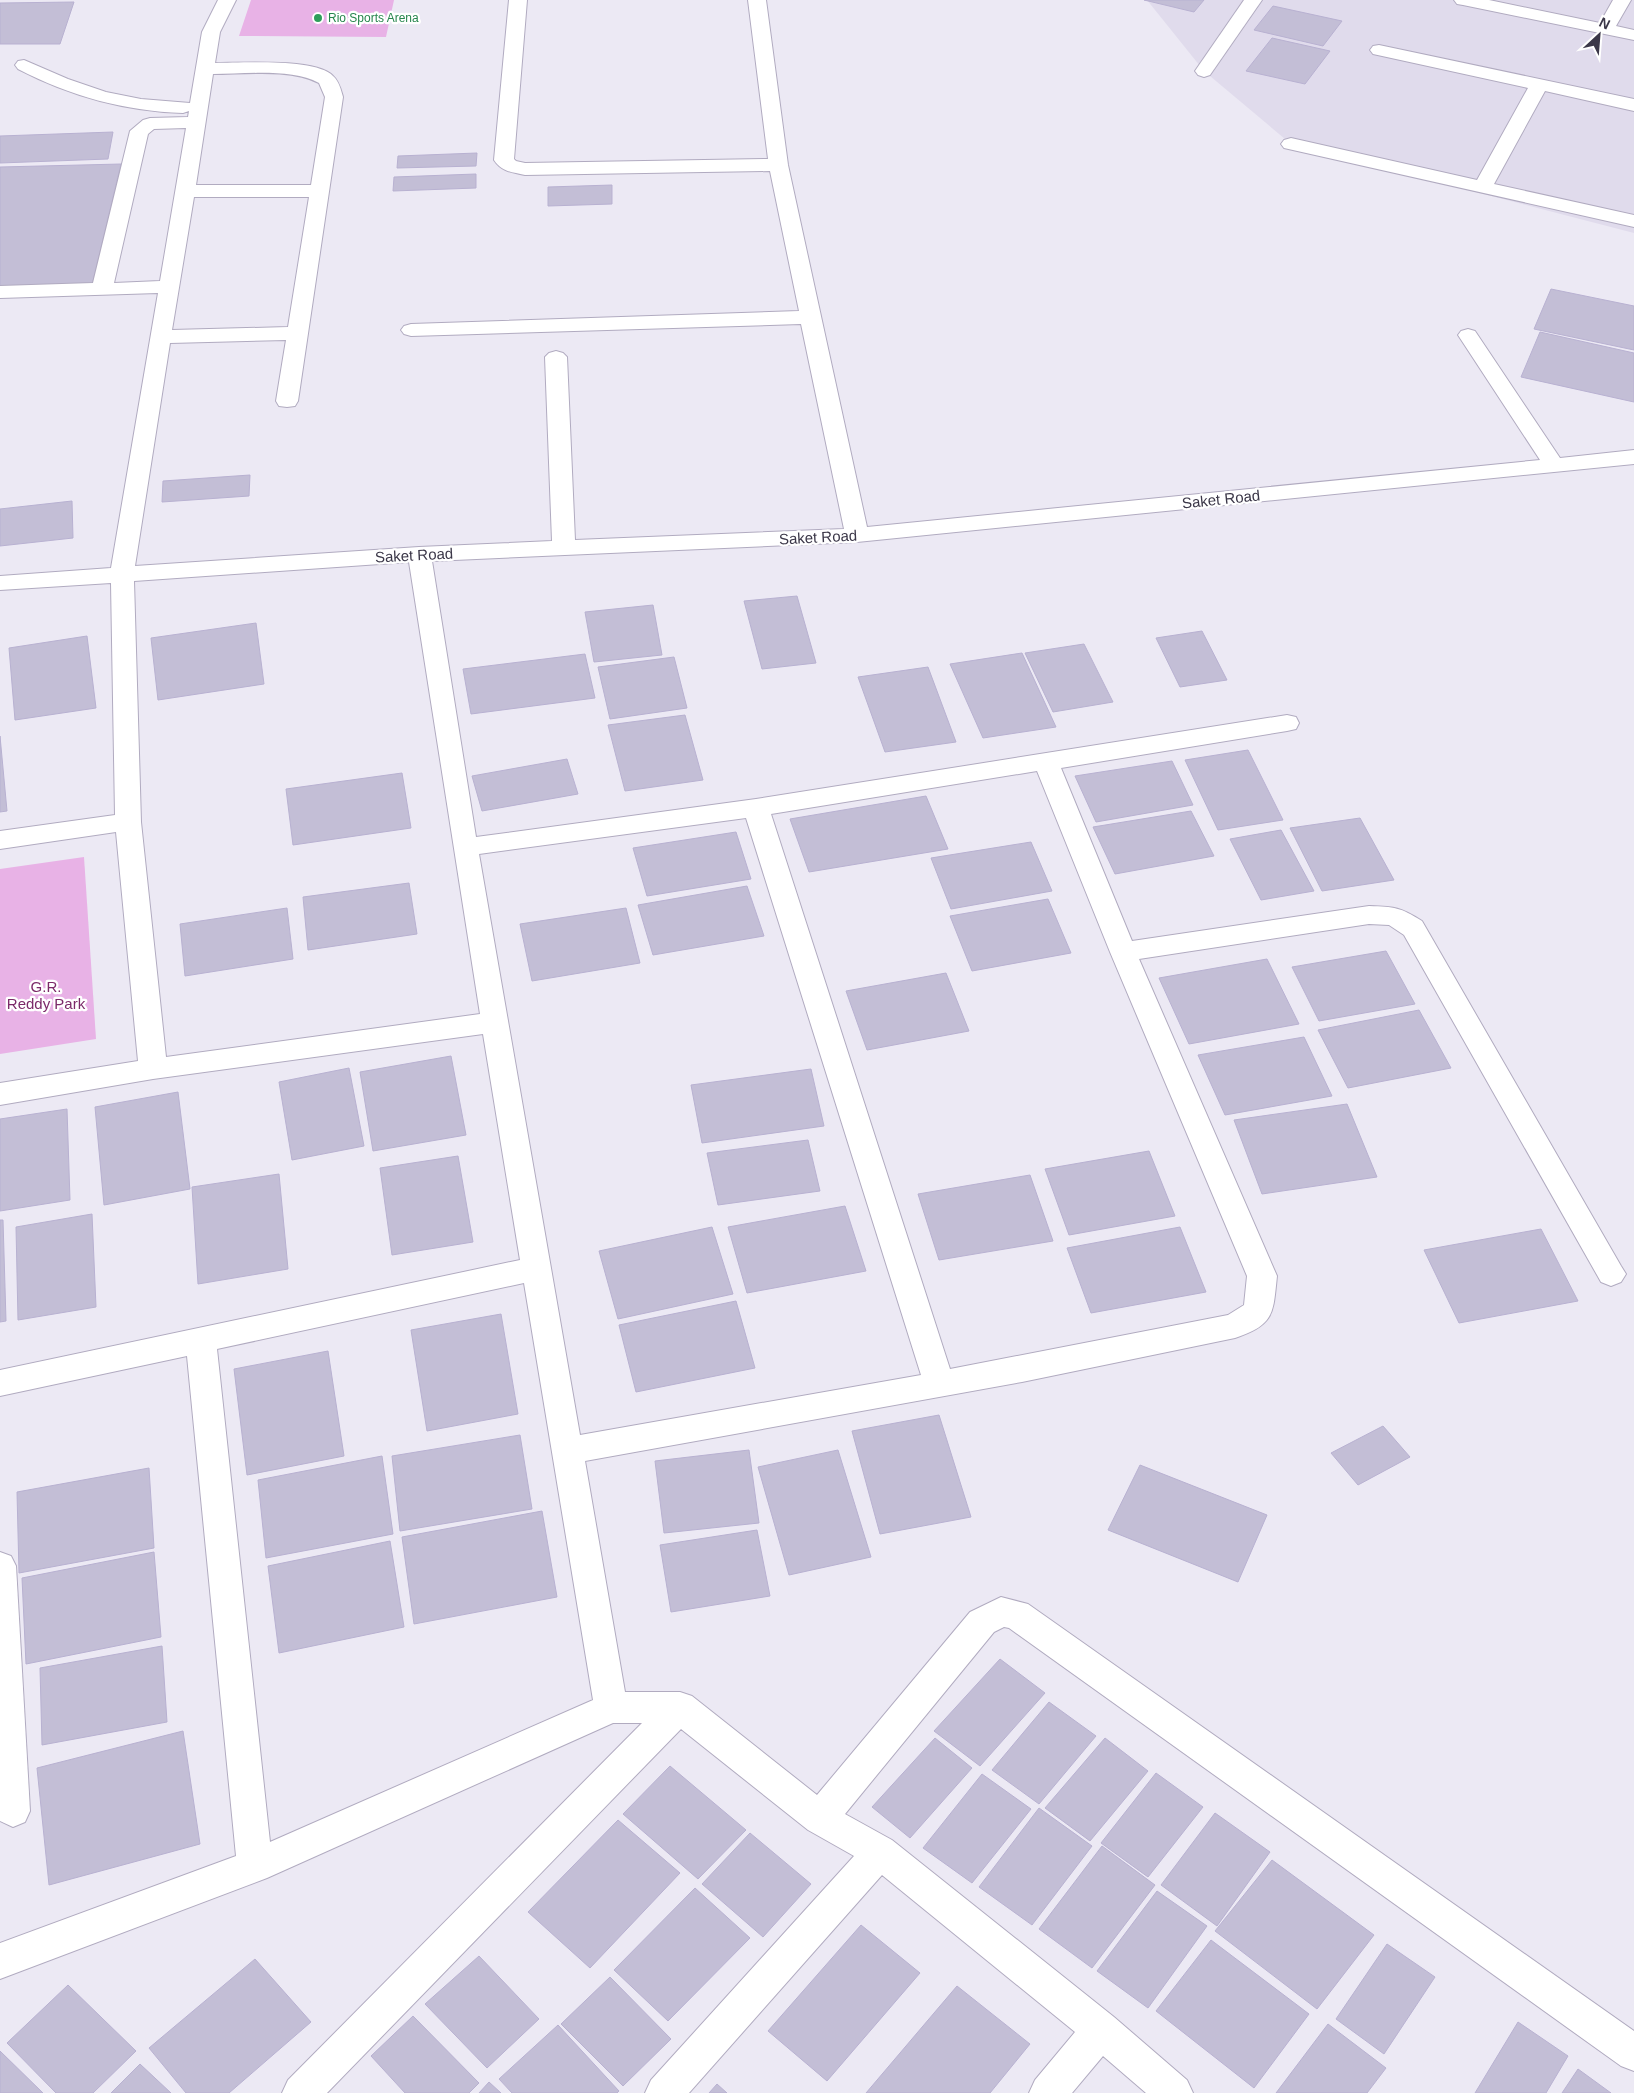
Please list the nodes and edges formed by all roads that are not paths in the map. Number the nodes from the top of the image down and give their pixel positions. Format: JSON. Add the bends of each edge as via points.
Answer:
{"nodes":[{"id":1,"x":227,"y":0,"type":"edge"},
{"id":2,"x":518,"y":0,"type":"edge"},
{"id":3,"x":757,"y":0,"type":"edge"},
{"id":4,"x":1253,"y":0,"type":"edge"},
{"id":5,"x":1463,"y":0,"type":"edge"},
{"id":6,"x":1622,"y":0,"type":"edge"},
{"id":7,"x":1605,"y":29,"type":"junction"},
{"id":8,"x":1634,"y":35,"type":"edge"},
{"id":9,"x":1379,"y":50,"type":"dead end"},
{"id":10,"x":24,"y":65,"type":"dead end"},
{"id":11,"x":204,"y":69,"type":"junction"},
{"id":12,"x":1204,"y":71,"type":"dead end"},
{"id":13,"x":1539,"y":84,"type":"junction"},
{"id":14,"x":1634,"y":105,"type":"edge"},
{"id":15,"x":197,"y":115,"type":"junction"},
{"id":16,"x":1291,"y":144,"type":"dead end"},
{"id":17,"x":778,"y":165,"type":"junction"},
{"id":18,"x":1483,"y":187,"type":"junction"},
{"id":19,"x":185,"y":190,"type":"junction"},
{"id":20,"x":319,"y":191,"type":"junction"},
{"id":21,"x":1634,"y":221,"type":"edge"},
{"id":22,"x":169,"y":287,"type":"junction"},
{"id":23,"x":102,"y":289,"type":"junction"},
{"id":24,"x":0,"y":292,"type":"edge"},
{"id":25,"x":811,"y":317,"type":"junction"},
{"id":26,"x":411,"y":330,"type":"dead end"},
{"id":27,"x":296,"y":333,"type":"junction"},
{"id":28,"x":1468,"y":335,"type":"dead end"},
{"id":29,"x":161,"y":337,"type":"junction"},
{"id":30,"x":556,"y":357,"type":"dead end"},
{"id":31,"x":287,"y":400,"type":"dead end"},
{"id":32,"x":1634,"y":457,"type":"edge"},
{"id":33,"x":1554,"y":465,"type":"junction"},
{"id":34,"x":856,"y":535,"type":"junction"},
{"id":35,"x":564,"y":548,"type":"junction"},
{"id":36,"x":419,"y":554,"type":"junction"},
{"id":37,"x":122,"y":574,"type":"junction"},
{"id":38,"x":0,"y":583,"type":"edge"},
{"id":39,"x":1287,"y":723,"type":"dead end"},
{"id":40,"x":1046,"y":762,"type":"junction"},
{"id":41,"x":756,"y":808,"type":"junction"},
{"id":42,"x":128,"y":822,"type":"junction"},
{"id":43,"x":0,"y":840,"type":"edge"},
{"id":44,"x":465,"y":847,"type":"junction"},
{"id":45,"x":1123,"y":952,"type":"junction"},
{"id":46,"x":495,"y":1022,"type":"junction"},
{"id":47,"x":153,"y":1069,"type":"junction"},
{"id":48,"x":0,"y":1094,"type":"edge"},
{"id":49,"x":536,"y":1269,"type":"junction"},
{"id":50,"x":1611,"y":1274,"type":"dead end"},
{"id":51,"x":201,"y":1341,"type":"junction"},
{"id":52,"x":0,"y":1383,"type":"edge"},
{"id":53,"x":939,"y":1384,"type":"junction"},
{"id":54,"x":567,"y":1452,"type":"junction"},
{"id":55,"x":0,"y":1566,"type":"edge"},
{"id":56,"x":680,"y":1707,"type":"junction"},
{"id":57,"x":611,"y":1708,"type":"junction"},
{"id":58,"x":13,"y":1811,"type":"dead end"},
{"id":59,"x":820,"y":1818,"type":"junction"},
{"id":60,"x":880,"y":1852,"type":"junction"},
{"id":61,"x":255,"y":1866,"type":"junction"},
{"id":62,"x":0,"y":1961,"type":"edge"},
{"id":63,"x":1101,"y":2030,"type":"junction"},
{"id":64,"x":1634,"y":2052,"type":"edge"},
{"id":65,"x":301,"y":2093,"type":"edge"},
{"id":66,"x":664,"y":2093,"type":"edge"},
{"id":67,"x":1048,"y":2093,"type":"edge"},
{"id":68,"x":1174,"y":2093,"type":"edge"}],
"edges":[{"from":1,"to":11,"type":"street","via":[[211,32]]},
{"from":2,"to":17,"type":"street","via":[[504,160],[510,166],[525,169]]},
{"from":3,"to":17,"type":"street"},
{"from":4,"to":12,"type":"street"},
{"from":5,"to":7,"type":"street"},
{"from":6,"to":7,"type":"street"},
{"from":7,"to":8,"type":"street"},
{"from":9,"to":13,"type":"street"},
{"from":10,"to":15,"type":"street","via":[[49,79],[128,104],[164,107]]},
{"from":11,"to":15,"type":"street"},
{"from":11,"to":20,"type":"street","via":[[269,68],[316,73],[327,80],[334,97]]},
{"from":13,"to":14,"type":"street"},
{"from":13,"to":18,"type":"street"},
{"from":15,"to":19,"type":"street"},
{"from":15,"to":23,"type":"street","via":[[150,124],[139,131]]},
{"from":16,"to":18,"type":"street"},
{"from":17,"to":25,"type":"street"},
{"from":18,"to":21,"type":"street"},
{"from":19,"to":20,"type":"street"},
{"from":19,"to":22,"type":"street"},
{"from":20,"to":27,"type":"street"},
{"from":22,"to":23,"type":"street"},
{"from":22,"to":29,"type":"street"},
{"from":23,"to":24,"type":"street"},
{"from":25,"to":26,"type":"street"},
{"from":25,"to":34,"type":"street"},
{"from":27,"to":29,"type":"street"},
{"from":27,"to":31,"type":"street"},
{"from":28,"to":33,"type":"street"},
{"from":29,"to":37,"type":"street"},
{"from":30,"to":35,"type":"street"},
{"from":32,"to":33,"type":"street","name":"Saket Road"},
{"from":33,"to":34,"type":"street","name":"Saket Road"},
{"from":34,"to":35,"type":"street","name":"Saket Road"},
{"from":35,"to":36,"type":"street","name":"Saket Road"},
{"from":36,"to":37,"type":"street","name":"Saket Road"},
{"from":36,"to":44,"type":"street"},
{"from":37,"to":38,"type":"street","name":"Saket Road"},
{"from":37,"to":42,"type":"street"},
{"from":39,"to":40,"type":"street"},
{"from":40,"to":41,"type":"street"},
{"from":40,"to":45,"type":"street"},
{"from":41,"to":44,"type":"street"},
{"from":41,"to":53,"type":"street"},
{"from":42,"to":43,"type":"street"},
{"from":42,"to":47,"type":"street"},
{"from":44,"to":46,"type":"street"},
{"from":45,"to":50,"type":"street","via":[[1368,915],[1395,916],[1413,928]]},
{"from":45,"to":53,"type":"street","via":[[1262,1276],[1258,1310],[1235,1326]]},
{"from":46,"to":47,"type":"street"},
{"from":46,"to":49,"type":"street"},
{"from":47,"to":48,"type":"street"},
{"from":49,"to":51,"type":"street"},
{"from":49,"to":54,"type":"street"},
{"from":51,"to":52,"type":"street"},
{"from":51,"to":61,"type":"street"},
{"from":53,"to":54,"type":"street"},
{"from":54,"to":57,"type":"street"},
{"from":55,"to":58,"type":"street"},
{"from":56,"to":57,"type":"street"},
{"from":56,"to":59,"type":"street"},
{"from":56,"to":65,"type":"street"},
{"from":57,"to":61,"type":"street"},
{"from":59,"to":60,"type":"street"},
{"from":59,"to":64,"type":"street","via":[[982,1622],[1001,1612],[1016,1614]]},
{"from":60,"to":63,"type":"street"},
{"from":60,"to":66,"type":"street"},
{"from":61,"to":62,"type":"street"},
{"from":63,"to":67,"type":"street"},
{"from":63,"to":68,"type":"street"}]}
